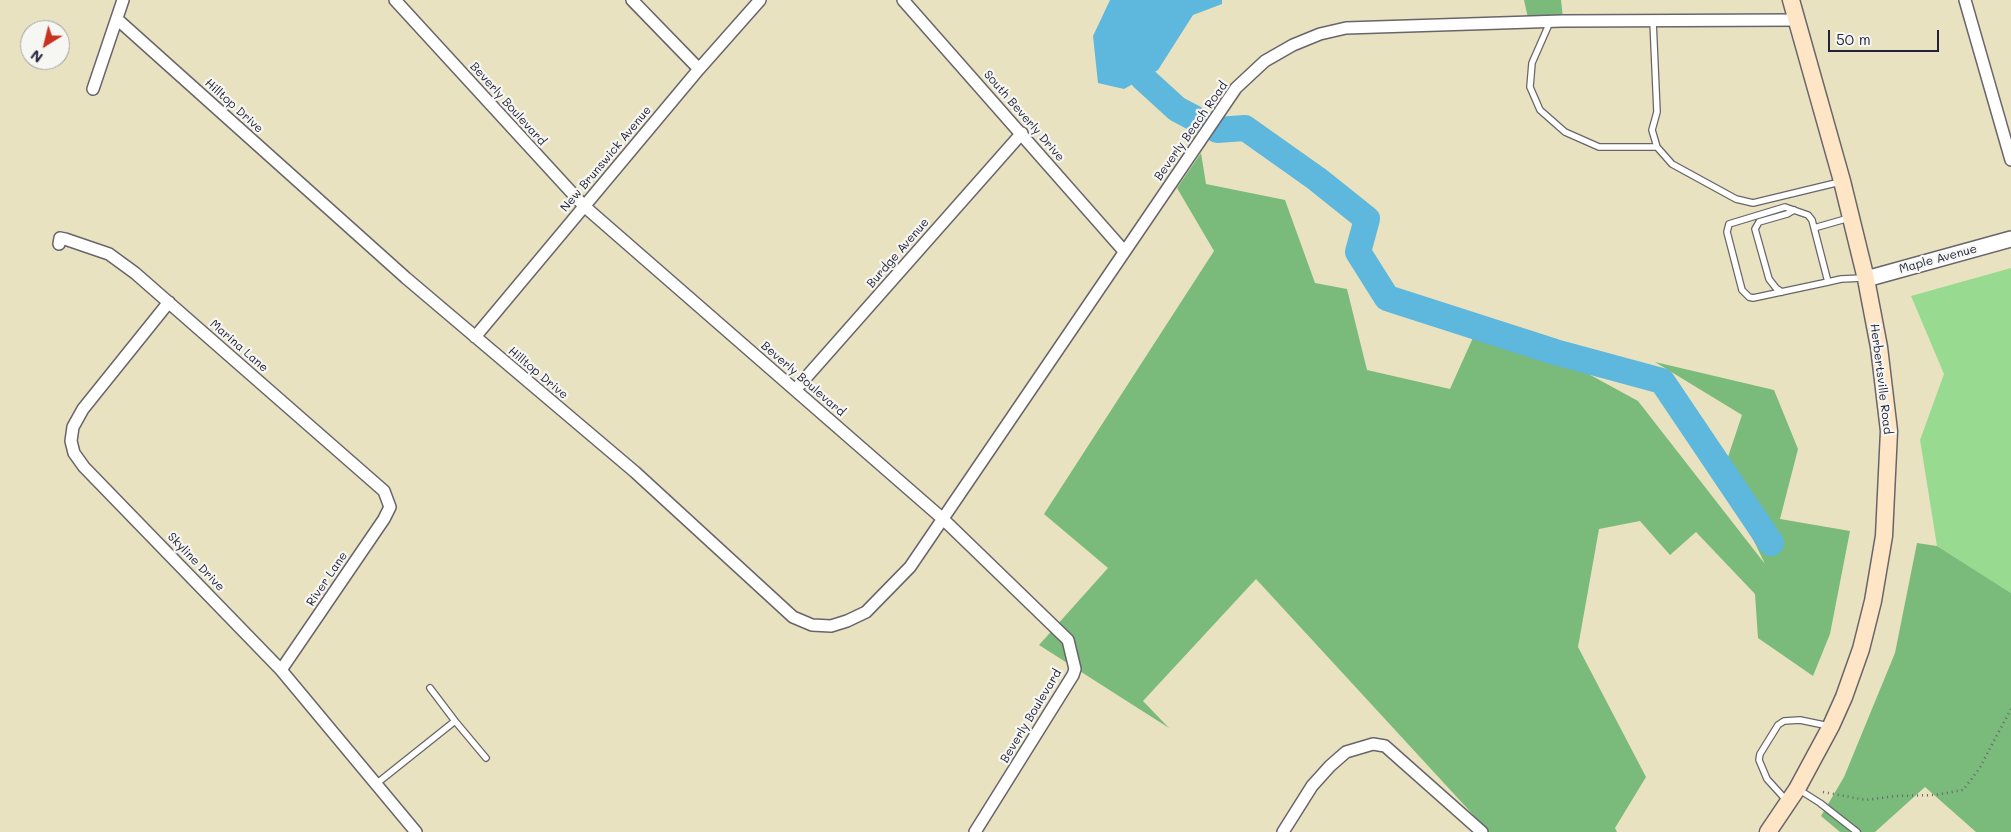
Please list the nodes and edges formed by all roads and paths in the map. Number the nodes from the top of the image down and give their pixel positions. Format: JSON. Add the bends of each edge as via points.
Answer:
{"nodes":[{"id":1,"x":123,"y":0,"type":"edge"},
{"id":2,"x":395,"y":0,"type":"edge"},
{"id":3,"x":632,"y":0,"type":"edge"},
{"id":4,"x":760,"y":0,"type":"edge"},
{"id":5,"x":903,"y":0,"type":"edge"},
{"id":6,"x":1791,"y":0,"type":"edge"},
{"id":7,"x":1966,"y":0,"type":"edge"},
{"id":8,"x":116,"y":19,"type":"junction"},
{"id":9,"x":1797,"y":20,"type":"junction"},
{"id":10,"x":1653,"y":21,"type":"junction"},
{"id":11,"x":1550,"y":22,"type":"junction"},
{"id":12,"x":699,"y":69,"type":"junction"},
{"id":13,"x":92,"y":89,"type":"dead end"},
{"id":14,"x":1022,"y":133,"type":"junction"},
{"id":15,"x":1657,"y":147,"type":"junction"},
{"id":16,"x":2011,"y":160,"type":"edge"},
{"id":17,"x":1842,"y":181,"type":"junction"},
{"id":18,"x":584,"y":206,"type":"junction"},
{"id":19,"x":1794,"y":210,"type":"junction"},
{"id":20,"x":1851,"y":217,"type":"junction"},
{"id":21,"x":1814,"y":228,"type":"junction"},
{"id":22,"x":2011,"y":239,"type":"edge"},
{"id":23,"x":59,"y":244,"type":"dead end"},
{"id":24,"x":1124,"y":251,"type":"junction"},
{"id":25,"x":1866,"y":279,"type":"junction"},
{"id":26,"x":1828,"y":282,"type":"junction"},
{"id":27,"x":1782,"y":292,"type":"junction"},
{"id":28,"x":169,"y":302,"type":"junction"},
{"id":29,"x":474,"y":337,"type":"junction"},
{"id":30,"x":795,"y":390,"type":"junction"},
{"id":31,"x":389,"y":501,"type":"joint"},
{"id":32,"x":943,"y":519,"type":"junction"},
{"id":33,"x":281,"y":670,"type":"junction"},
{"id":34,"x":430,"y":688,"type":"dead end"},
{"id":35,"x":2011,"y":709,"type":"edge"},
{"id":36,"x":455,"y":721,"type":"junction"},
{"id":37,"x":1831,"y":726,"type":"junction"},
{"id":38,"x":486,"y":758,"type":"dead end"},
{"id":39,"x":376,"y":784,"type":"junction"},
{"id":40,"x":1792,"y":795,"type":"junction"},
{"id":41,"x":416,"y":832,"type":"edge"},
{"id":42,"x":975,"y":832,"type":"edge"},
{"id":43,"x":1283,"y":832,"type":"edge"},
{"id":44,"x":1482,"y":832,"type":"edge"},
{"id":45,"x":1768,"y":832,"type":"edge"},
{"id":46,"x":1857,"y":832,"type":"edge"}],
"edges":[{"from":1,"to":8,"type":"street"},
{"from":2,"to":18,"type":"street","name":"Beverly Boulevard"},
{"from":3,"to":12,"type":"street"},
{"from":4,"to":12,"type":"street","name":"New Brunswick Avenue"},
{"from":5,"to":14,"type":"street","name":"South Beverly Drive"},
{"from":6,"to":9,"type":"main road","name":"Herbertsville Road"},
{"from":7,"to":16,"type":"street"},
{"from":8,"to":13,"type":"street"},
{"from":8,"to":29,"type":"street","name":"Hilltop Drive"},
{"from":9,"to":10,"type":"street","name":"Beverly Beach Road"},
{"from":9,"to":17,"type":"main road","name":"Herbertsville Road"},
{"from":10,"to":11,"type":"street","name":"Beverly Beach Road"},
{"from":10,"to":15,"type":"lane","via":[[1657,112],[1652,130]]},
{"from":11,"to":15,"type":"lane","via":[[1532,63],[1530,87],[1540,110],[1565,132],[1599,147]]},
{"from":11,"to":24,"type":"street","name":"Beverly Beach Road","via":[[1346,28],[1293,45],[1265,61],[1236,88]]},
{"from":12,"to":18,"type":"street","name":"New Brunswick Avenue"},
{"from":14,"to":24,"type":"street","name":"South Beverly Drive"},
{"from":14,"to":30,"type":"street","name":"Burdge Avenue"},
{"from":15,"to":17,"type":"lane","via":[[1672,164],[1689,174],[1753,203]]},
{"from":17,"to":20,"type":"main road","name":"Herbertsville Road"},
{"from":18,"to":29,"type":"street","name":"New Brunswick Avenue"},
{"from":18,"to":30,"type":"street","name":"Beverly Boulevard"},
{"from":19,"to":21,"type":"lane","via":[[1808,216]]},
{"from":19,"to":27,"type":"lane","via":[[1758,222],[1755,229],[1770,279]]},
{"from":19,"to":27,"type":"lane","via":[[1785,207],[1733,222],[1727,228],[1745,294],[1753,298]]},
{"from":20,"to":21,"type":"lane"},
{"from":20,"to":25,"type":"main road","name":"Herbertsville Road"},
{"from":21,"to":26,"type":"lane"},
{"from":22,"to":25,"type":"street","name":"Maple Avenue"},
{"from":23,"to":28,"type":"street","name":"Marina Lane","via":[[60,238],[109,254]]},
{"from":24,"to":32,"type":"street","name":"Beverly Beach Road"},
{"from":25,"to":26,"type":"lane"},
{"from":25,"to":37,"type":"main road","name":"Herbertsville Road","via":[[1889,431],[1884,536],[1861,650]]},
{"from":26,"to":27,"type":"lane"},
{"from":28,"to":31,"type":"street","name":"Marina Lane","via":[[384,491]]},
{"from":28,"to":33,"type":"street","name":"Skyline Drive","via":[[83,409],[73,427],[71,441],[74,453],[84,468]]},
{"from":29,"to":32,"type":"street","name":"Hilltop Drive","via":[[634,472],[793,617],[812,625],[831,626],[866,612],[910,567]]},
{"from":30,"to":32,"type":"street","name":"Beverly Boulevard"},
{"from":31,"to":33,"type":"street","name":"River Lane","via":[[390,507],[384,519]]},
{"from":32,"to":42,"type":"street","name":"Beverly Boulevard","via":[[1068,640],[1075,669]]},
{"from":33,"to":39,"type":"street","name":"Skyline Drive"},
{"from":34,"to":36,"type":"lane"},
{"from":35,"to":40,"type":"path","via":[[1979,769],[1963,790],[1866,800]]},
{"from":36,"to":38,"type":"lane"},
{"from":36,"to":39,"type":"lane"},
{"from":37,"to":40,"type":"main road","name":"Herbertsville Road"},
{"from":37,"to":40,"type":"lane","via":[[1800,720],[1784,722],[1778,725],[1760,754],[1759,760],[1767,779]]},
{"from":39,"to":41,"type":"street","name":"Skyline Drive"},
{"from":40,"to":45,"type":"main road","name":"Herbertsville Road"},
{"from":40,"to":46,"type":"lane","via":[[1820,803]]},
{"from":43,"to":44,"type":"street","via":[[1312,786],[1330,766],[1346,752],[1373,744],[1385,746]]}]}
